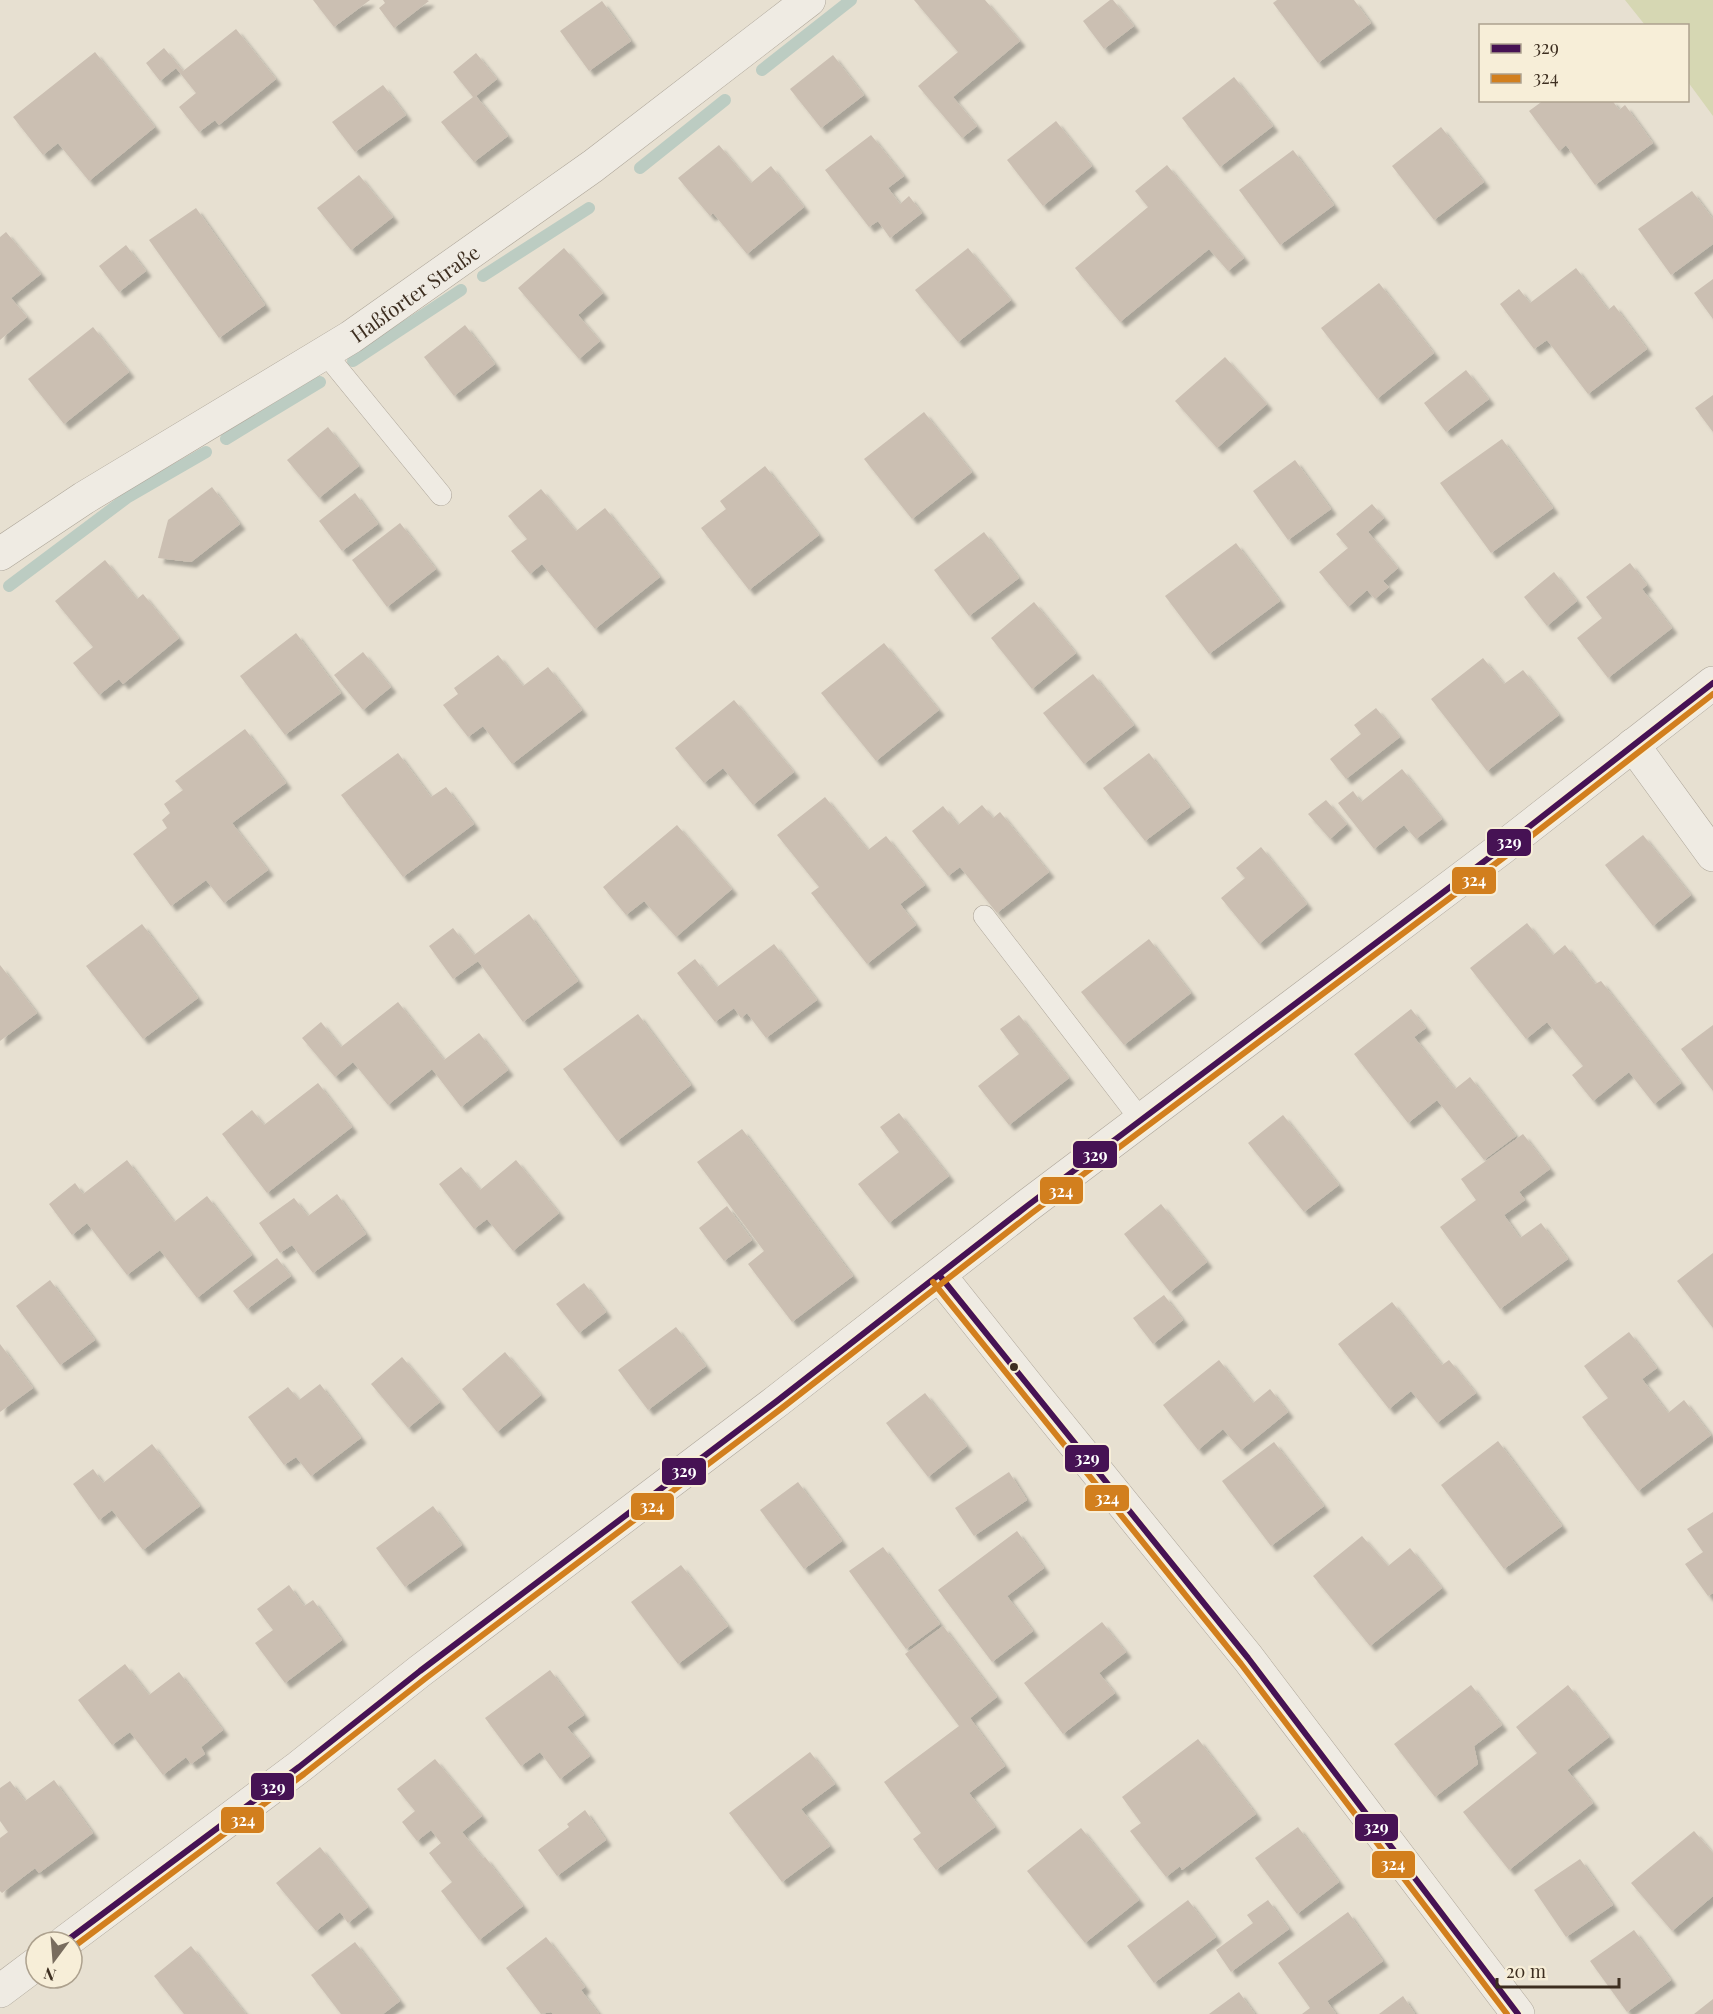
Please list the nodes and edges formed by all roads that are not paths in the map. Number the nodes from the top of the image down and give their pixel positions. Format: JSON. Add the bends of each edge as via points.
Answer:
{"nodes":[{"id":1,"x":809,"y":0,"type":"edge"},
{"id":2,"x":325,"y":353,"type":"junction"},
{"id":3,"x":441,"y":495,"type":"dead end"},
{"id":4,"x":0,"y":554,"type":"edge"},
{"id":5,"x":1713,"y":683,"type":"edge"},
{"id":6,"x":1633,"y":745,"type":"junction"},
{"id":7,"x":1713,"y":855,"type":"edge"},
{"id":8,"x":984,"y":916,"type":"dead end"},
{"id":9,"x":1141,"y":1120,"type":"junction"},
{"id":10,"x":940,"y":1276,"type":"junction"},
{"id":11,"x":81,"y":1930,"type":"edge"},
{"id":12,"x":24,"y":1973,"type":"edge"},
{"id":13,"x":0,"y":1991,"type":"edge"},
{"id":14,"x":1518,"y":2014,"type":"edge"}],
"edges":[{"from":1,"to":2,"type":"street","name":"Haßforter Straße","via":[[593,166]]},
{"from":2,"to":3,"type":"lane"},
{"from":2,"to":4,"type":"street","name":"Haßforter Straße","via":[[84,498]]},
{"from":5,"to":6,"type":"street"},
{"from":6,"to":7,"type":"street"},
{"from":6,"to":9,"type":"street"},
{"from":8,"to":9,"type":"lane"},
{"from":9,"to":10,"type":"street"},
{"from":10,"to":11,"type":"street"},
{"from":10,"to":14,"type":"street","via":[[1248,1658]]},
{"from":12,"to":13,"type":"street"}]}
